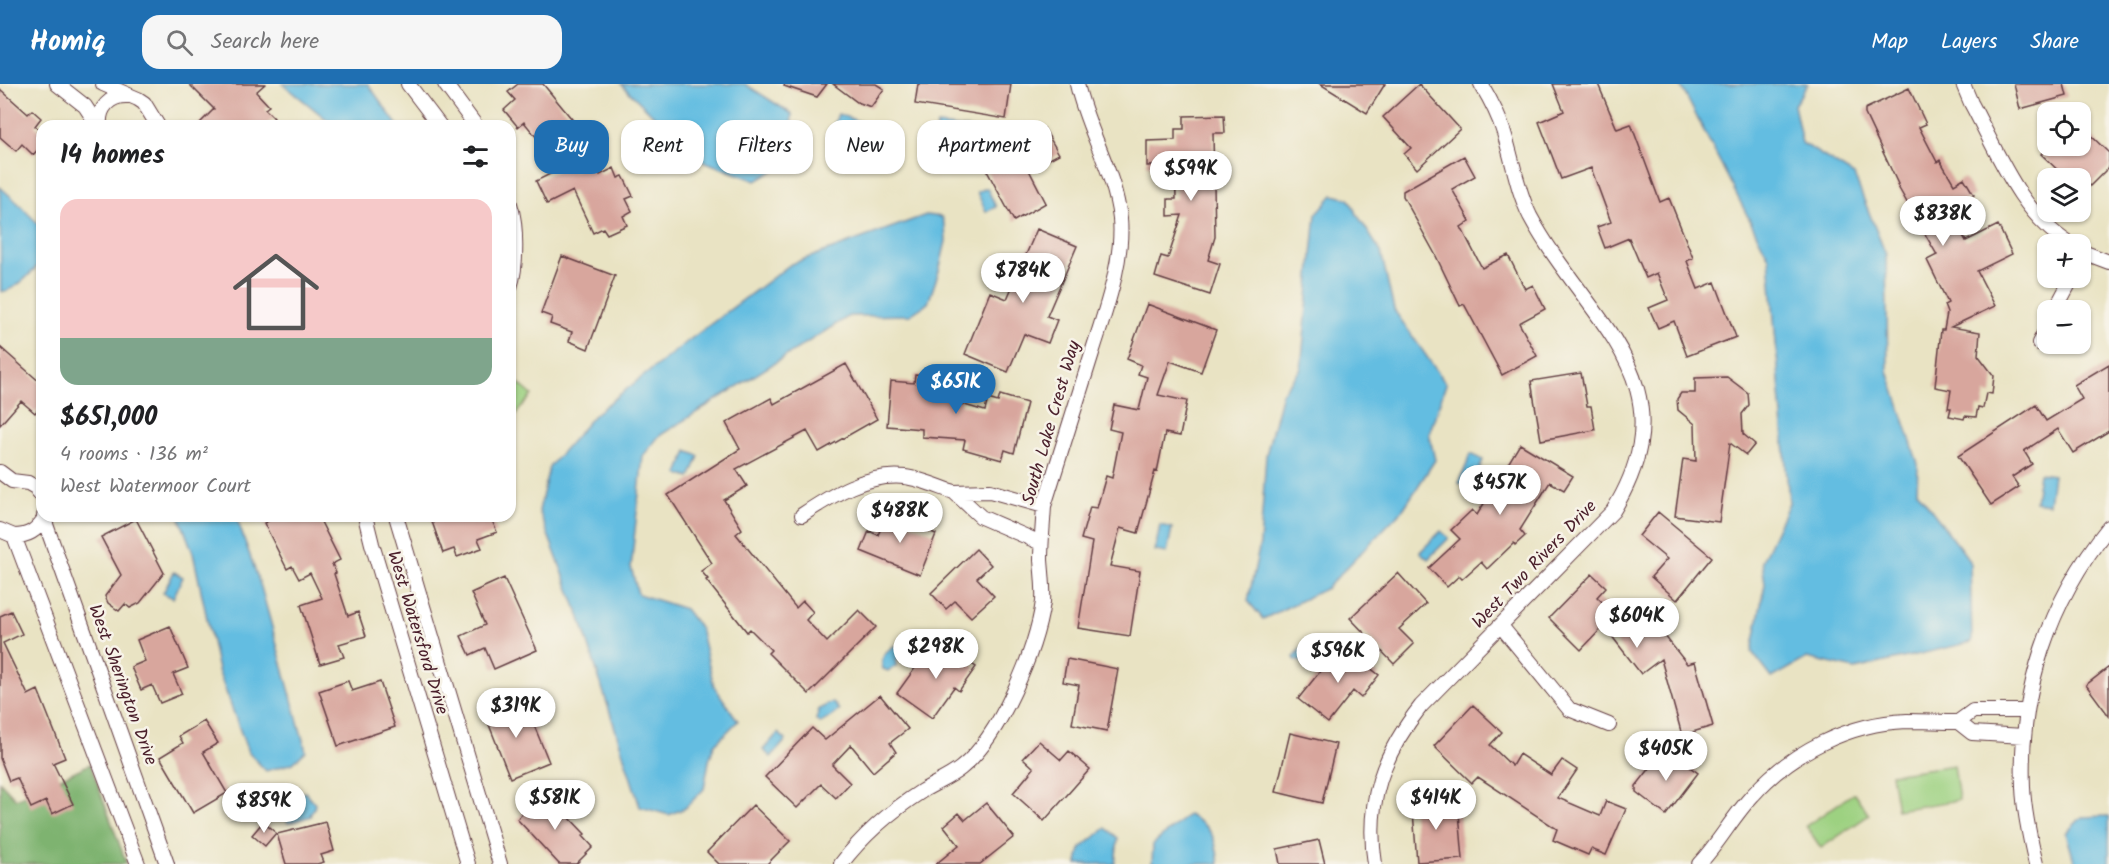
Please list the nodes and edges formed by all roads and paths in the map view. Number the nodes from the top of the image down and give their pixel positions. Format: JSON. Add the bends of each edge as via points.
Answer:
{"nodes":[{"id":1,"x":57,"y":84,"type":"edge"},
{"id":2,"x":104,"y":84,"type":"edge"},
{"id":3,"x":408,"y":84,"type":"edge"},
{"id":4,"x":445,"y":84,"type":"edge"},
{"id":5,"x":1077,"y":84,"type":"edge"},
{"id":6,"x":1481,"y":84,"type":"edge"},
{"id":7,"x":1963,"y":84,"type":"edge"},
{"id":8,"x":131,"y":96,"type":"junction"},
{"id":9,"x":148,"y":109,"type":"junction"},
{"id":10,"x":95,"y":120,"type":"edge"},
{"id":11,"x":100,"y":120,"type":"edge"},
{"id":12,"x":151,"y":120,"type":"edge"},
{"id":13,"x":155,"y":120,"type":"edge"},
{"id":14,"x":435,"y":120,"type":"edge"},
{"id":15,"x":472,"y":120,"type":"edge"},
{"id":16,"x":2054,"y":234,"type":"edge"},
{"id":17,"x":2091,"y":257,"type":"edge"},
{"id":18,"x":2109,"y":262,"type":"edge"},
{"id":19,"x":0,"y":472,"type":"edge"},
{"id":20,"x":6,"y":484,"type":"edge"},
{"id":21,"x":36,"y":488,"type":"edge"},
{"id":22,"x":954,"y":492,"type":"junction"},
{"id":23,"x":1044,"y":506,"type":"junction"},
{"id":24,"x":802,"y":515,"type":"dead end"},
{"id":25,"x":42,"y":522,"type":"edge"},
{"id":26,"x":46,"y":522,"type":"edge"},
{"id":27,"x":366,"y":522,"type":"edge"},
{"id":28,"x":398,"y":522,"type":"edge"},
{"id":29,"x":2109,"y":527,"type":"edge"},
{"id":30,"x":0,"y":530,"type":"edge"},
{"id":31,"x":14,"y":536,"type":"junction"},
{"id":32,"x":1041,"y":543,"type":"junction"},
{"id":33,"x":1501,"y":626,"type":"junction"},
{"id":34,"x":2026,"y":711,"type":"junction"},
{"id":35,"x":1958,"y":722,"type":"junction"},
{"id":36,"x":1609,"y":725,"type":"dead end"},
{"id":37,"x":2024,"y":736,"type":"junction"},
{"id":38,"x":138,"y":864,"type":"edge"},
{"id":39,"x":167,"y":864,"type":"edge"},
{"id":40,"x":468,"y":864,"type":"edge"},
{"id":41,"x":500,"y":864,"type":"edge"},
{"id":42,"x":841,"y":864,"type":"edge"},
{"id":43,"x":1375,"y":864,"type":"edge"},
{"id":44,"x":1699,"y":864,"type":"edge"},
{"id":45,"x":2036,"y":864,"type":"edge"}],
"edges":[{"from":1,"to":10,"type":"street","via":[[85,106]]},
{"from":2,"to":8,"type":"street"},
{"from":3,"to":14,"type":"street"},
{"from":4,"to":15,"type":"street"},
{"from":5,"to":23,"type":"street","name":"South Lake Crest Way","via":[[1112,186],[1120,220],[1119,244],[1113,285]]},
{"from":6,"to":33,"type":"street","name":"West Two Rivers Drive","via":[[1503,130],[1530,215],[1616,340],[1636,385],[1641,410],[1634,469],[1613,511]]},
{"from":7,"to":16,"type":"street","via":[[2030,209]]},
{"from":8,"to":9,"type":"street"},
{"from":8,"to":11,"type":"street","via":[[109,101]]},
{"from":9,"to":12,"type":"street"},
{"from":9,"to":13,"type":"street"},
{"from":17,"to":18,"type":"street"},
{"from":19,"to":20,"type":"street"},
{"from":20,"to":21,"type":"street","via":[[28,483]]},
{"from":22,"to":23,"type":"street","via":[[990,491]]},
{"from":22,"to":24,"type":"street","via":[[905,477],[874,478],[833,494]]},
{"from":22,"to":32,"type":"street","via":[[981,517]]},
{"from":23,"to":32,"type":"street","name":"South Lake Crest Way"},
{"from":25,"to":31,"type":"street","name":"West Sherington Drive","via":[[32,533]]},
{"from":26,"to":39,"type":"street","name":"West Sherington Drive"},
{"from":27,"to":40,"type":"street","name":"West Watersford Drive"},
{"from":28,"to":41,"type":"street","name":"West Watersford Drive"},
{"from":29,"to":34,"type":"street","via":[[2084,560],[2053,617]]},
{"from":30,"to":31,"type":"street"},
{"from":31,"to":38,"type":"street"},
{"from":32,"to":42,"type":"street","name":"South Lake Crest Way","via":[[1043,600],[1028,655],[1001,717],[961,768],[887,815]]},
{"from":33,"to":36,"type":"street","via":[[1569,709]]},
{"from":33,"to":43,"type":"street","name":"West Two Rivers Drive","via":[[1421,706],[1394,743],[1380,776],[1374,804]]},
{"from":34,"to":35,"type":"street","via":[[1973,711]]},
{"from":34,"to":37,"type":"street"},
{"from":35,"to":37,"type":"street","via":[[1972,733]]},
{"from":35,"to":44,"type":"street","via":[[1879,724],[1820,744],[1777,771],[1752,795]]},
{"from":37,"to":45,"type":"street","via":[[2026,821]]}]}
